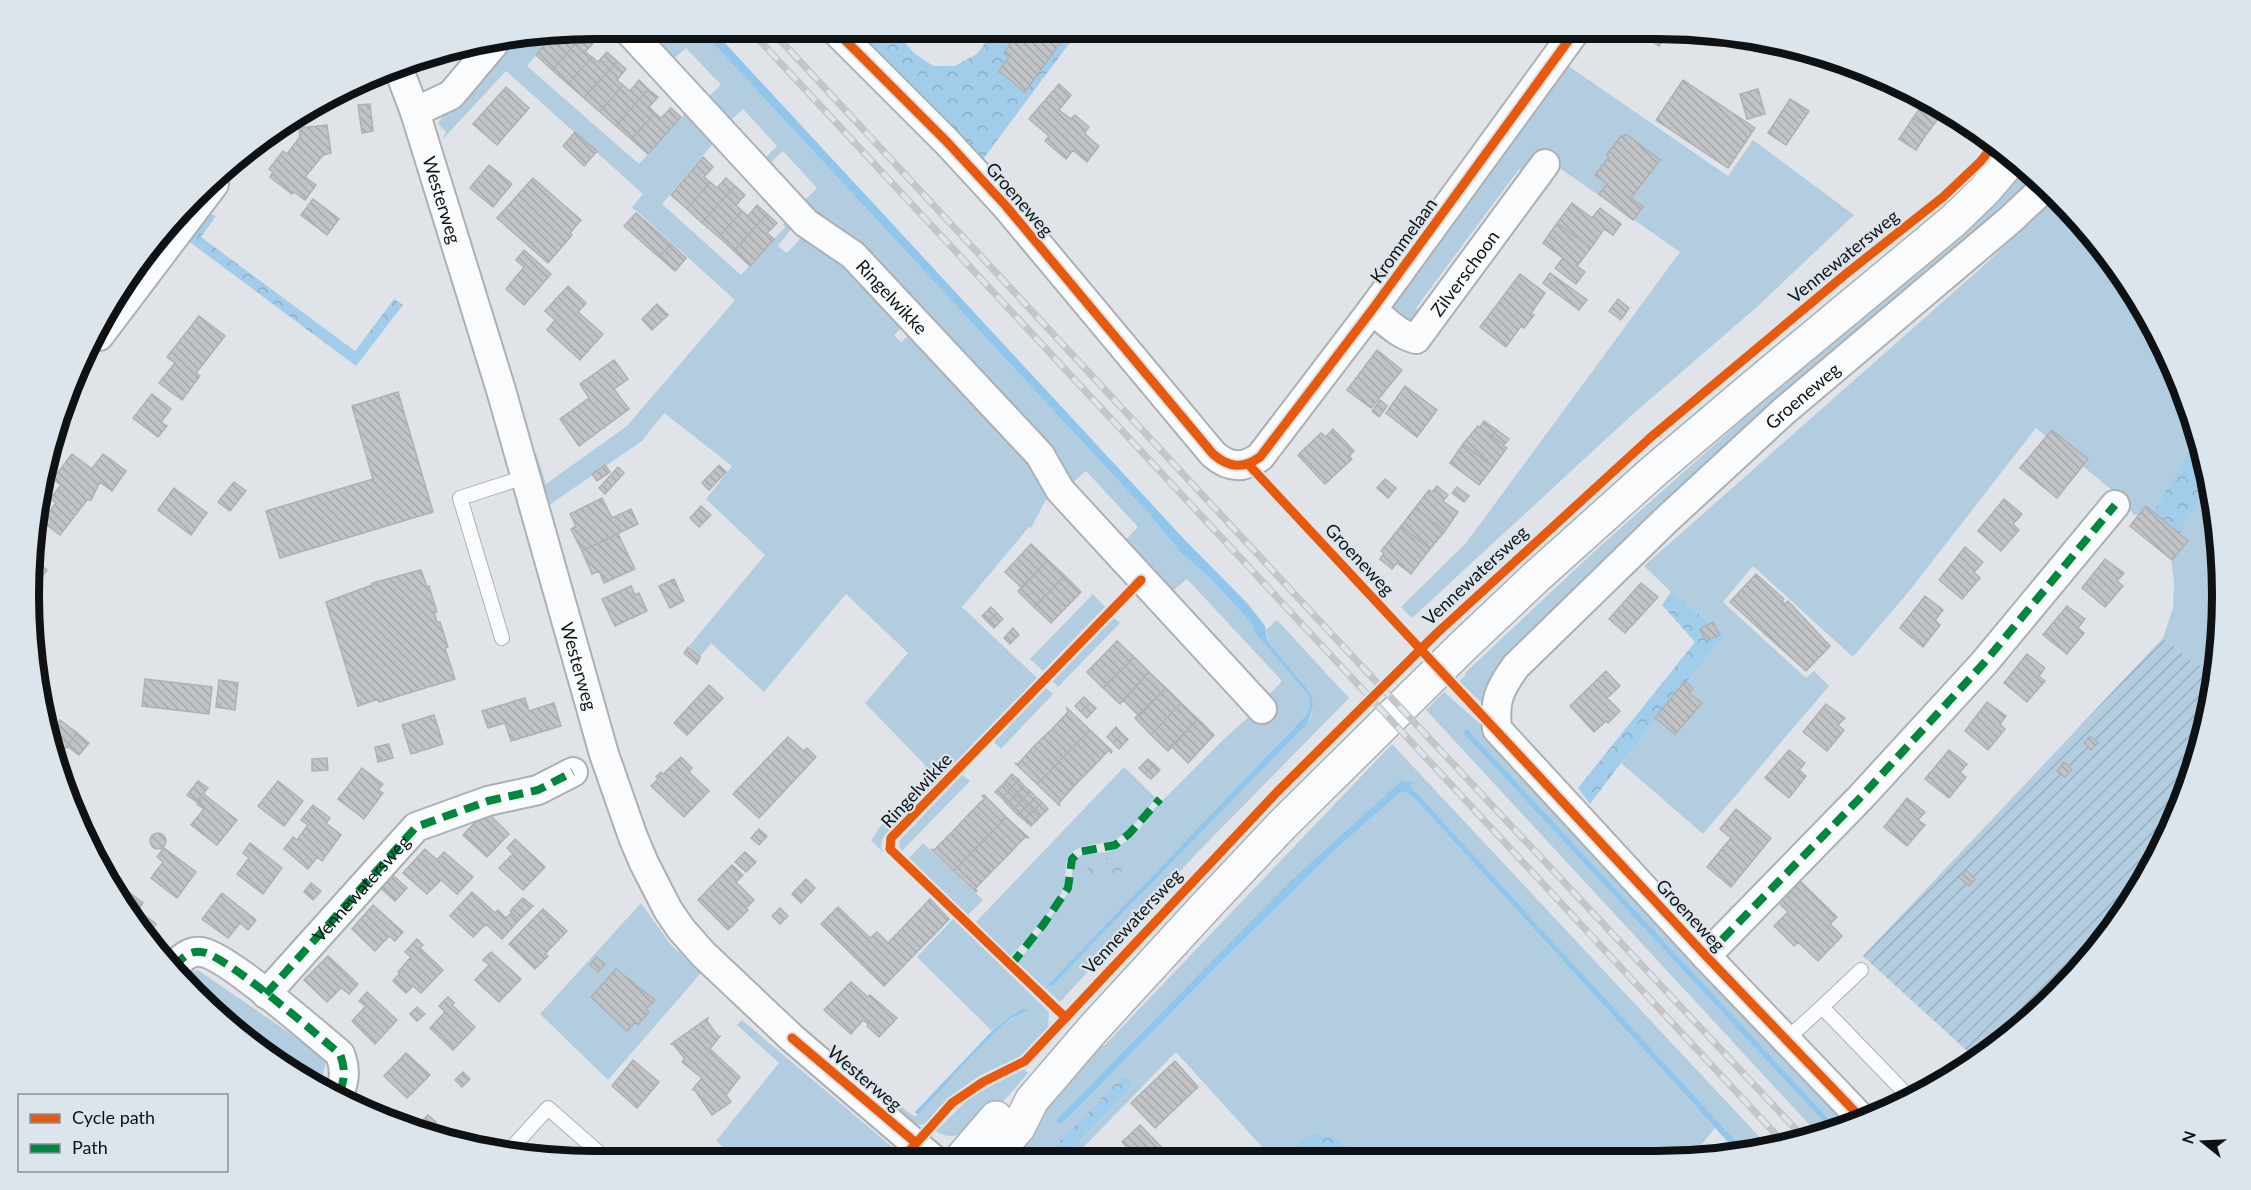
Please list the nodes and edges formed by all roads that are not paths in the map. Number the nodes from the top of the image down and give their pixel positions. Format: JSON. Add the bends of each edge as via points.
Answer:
{"nodes":[{"id":1,"x":637,"y":39,"type":"edge"},
{"id":2,"x":844,"y":39,"type":"edge"},
{"id":3,"x":1569,"y":39,"type":"edge"},
{"id":4,"x":489,"y":50,"type":"edge"},
{"id":5,"x":401,"y":74,"type":"edge"},
{"id":6,"x":415,"y":112,"type":"junction"},
{"id":7,"x":1545,"y":164,"type":"dead end"},
{"id":8,"x":2007,"y":164,"type":"edge"},
{"id":9,"x":2039,"y":193,"type":"edge"},
{"id":10,"x":194,"y":210,"type":"edge"},
{"id":11,"x":1372,"y":310,"type":"junction"},
{"id":12,"x":112,"y":319,"type":"edge"},
{"id":13,"x":1249,"y":465,"type":"joint"},
{"id":14,"x":525,"y":477,"type":"junction"},
{"id":15,"x":2115,"y":505,"type":"dead end"},
{"id":16,"x":502,"y":638,"type":"dead end"},
{"id":17,"x":1262,"y":709,"type":"dead end"},
{"id":18,"x":573,"y":772,"type":"dead end"},
{"id":19,"x":1706,"y":956,"type":"junction"},
{"id":20,"x":178,"y":963,"type":"edge"},
{"id":21,"x":1861,"y":970,"type":"dead end"},
{"id":22,"x":266,"y":994,"type":"junction"},
{"id":23,"x":1822,"y":1008,"type":"junction"},
{"id":24,"x":1787,"y":1039,"type":"junction"},
{"id":25,"x":341,"y":1090,"type":"edge"},
{"id":26,"x":1905,"y":1093,"type":"edge"},
{"id":27,"x":1032,"y":1100,"type":"junction"},
{"id":28,"x":1857,"y":1113,"type":"edge"},
{"id":29,"x":515,"y":1145,"type":"edge"},
{"id":30,"x":596,"y":1151,"type":"edge"},
{"id":31,"x":924,"y":1151,"type":"edge"},
{"id":32,"x":969,"y":1151,"type":"edge"},
{"id":33,"x":997,"y":1151,"type":"edge"}],
"edges":[{"from":1,"to":17,"type":"street","name":"Ringelwikke","via":[[806,223],[853,255],[1040,455],[1060,490]]},
{"from":2,"to":13,"type":"street","name":"Groeneweg","via":[[1006,206],[1213,454],[1231,465]]},
{"from":3,"to":11,"type":"street","name":"Krommelaan"},
{"from":4,"to":6,"type":"street","via":[[451,94]]},
{"from":5,"to":6,"type":"street","name":"Westerweg"},
{"from":6,"to":14,"type":"street","name":"Westerweg"},
{"from":7,"to":11,"type":"street","name":"Zilverschoon","via":[[1416,339],[1398,331]]},
{"from":8,"to":27,"type":"street","via":[[1953,221],[1654,471],[1462,647],[1282,825]]},
{"from":9,"to":19,"type":"street","name":"Groeneweg","via":[[1776,418],[1601,582],[1516,666],[1502,686],[1496,705],[1497,729]]},
{"from":10,"to":12,"type":"street"},
{"from":11,"to":13,"type":"street","name":"Krommelaan","via":[[1260,457]]},
{"from":14,"to":16,"type":"lane","via":[[460,498]]},
{"from":14,"to":31,"type":"street","name":"Westerweg","via":[[604,754],[633,837],[668,910],[703,954]]},
{"from":15,"to":19,"type":"street","via":[[1984,663],[1861,797]]},
{"from":18,"to":22,"type":"street","name":"Vennewatersweg","via":[[538,790],[488,801],[416,827]]},
{"from":19,"to":24,"type":"street","name":"Groeneweg"},
{"from":20,"to":22,"type":"street","via":[[188,954],[201,952],[216,957]]},
{"from":21,"to":23,"type":"lane"},
{"from":22,"to":25,"type":"street","via":[[340,1054],[345,1079]]},
{"from":23,"to":24,"type":"lane"},
{"from":23,"to":26,"type":"lane"},
{"from":24,"to":28,"type":"street","name":"Groeneweg"},
{"from":27,"to":32,"type":"street","via":[[999,1115]]},
{"from":27,"to":33,"type":"street","via":[[1018,1128]]},
{"from":29,"to":30,"type":"lane","via":[[548,1108]]}]}
